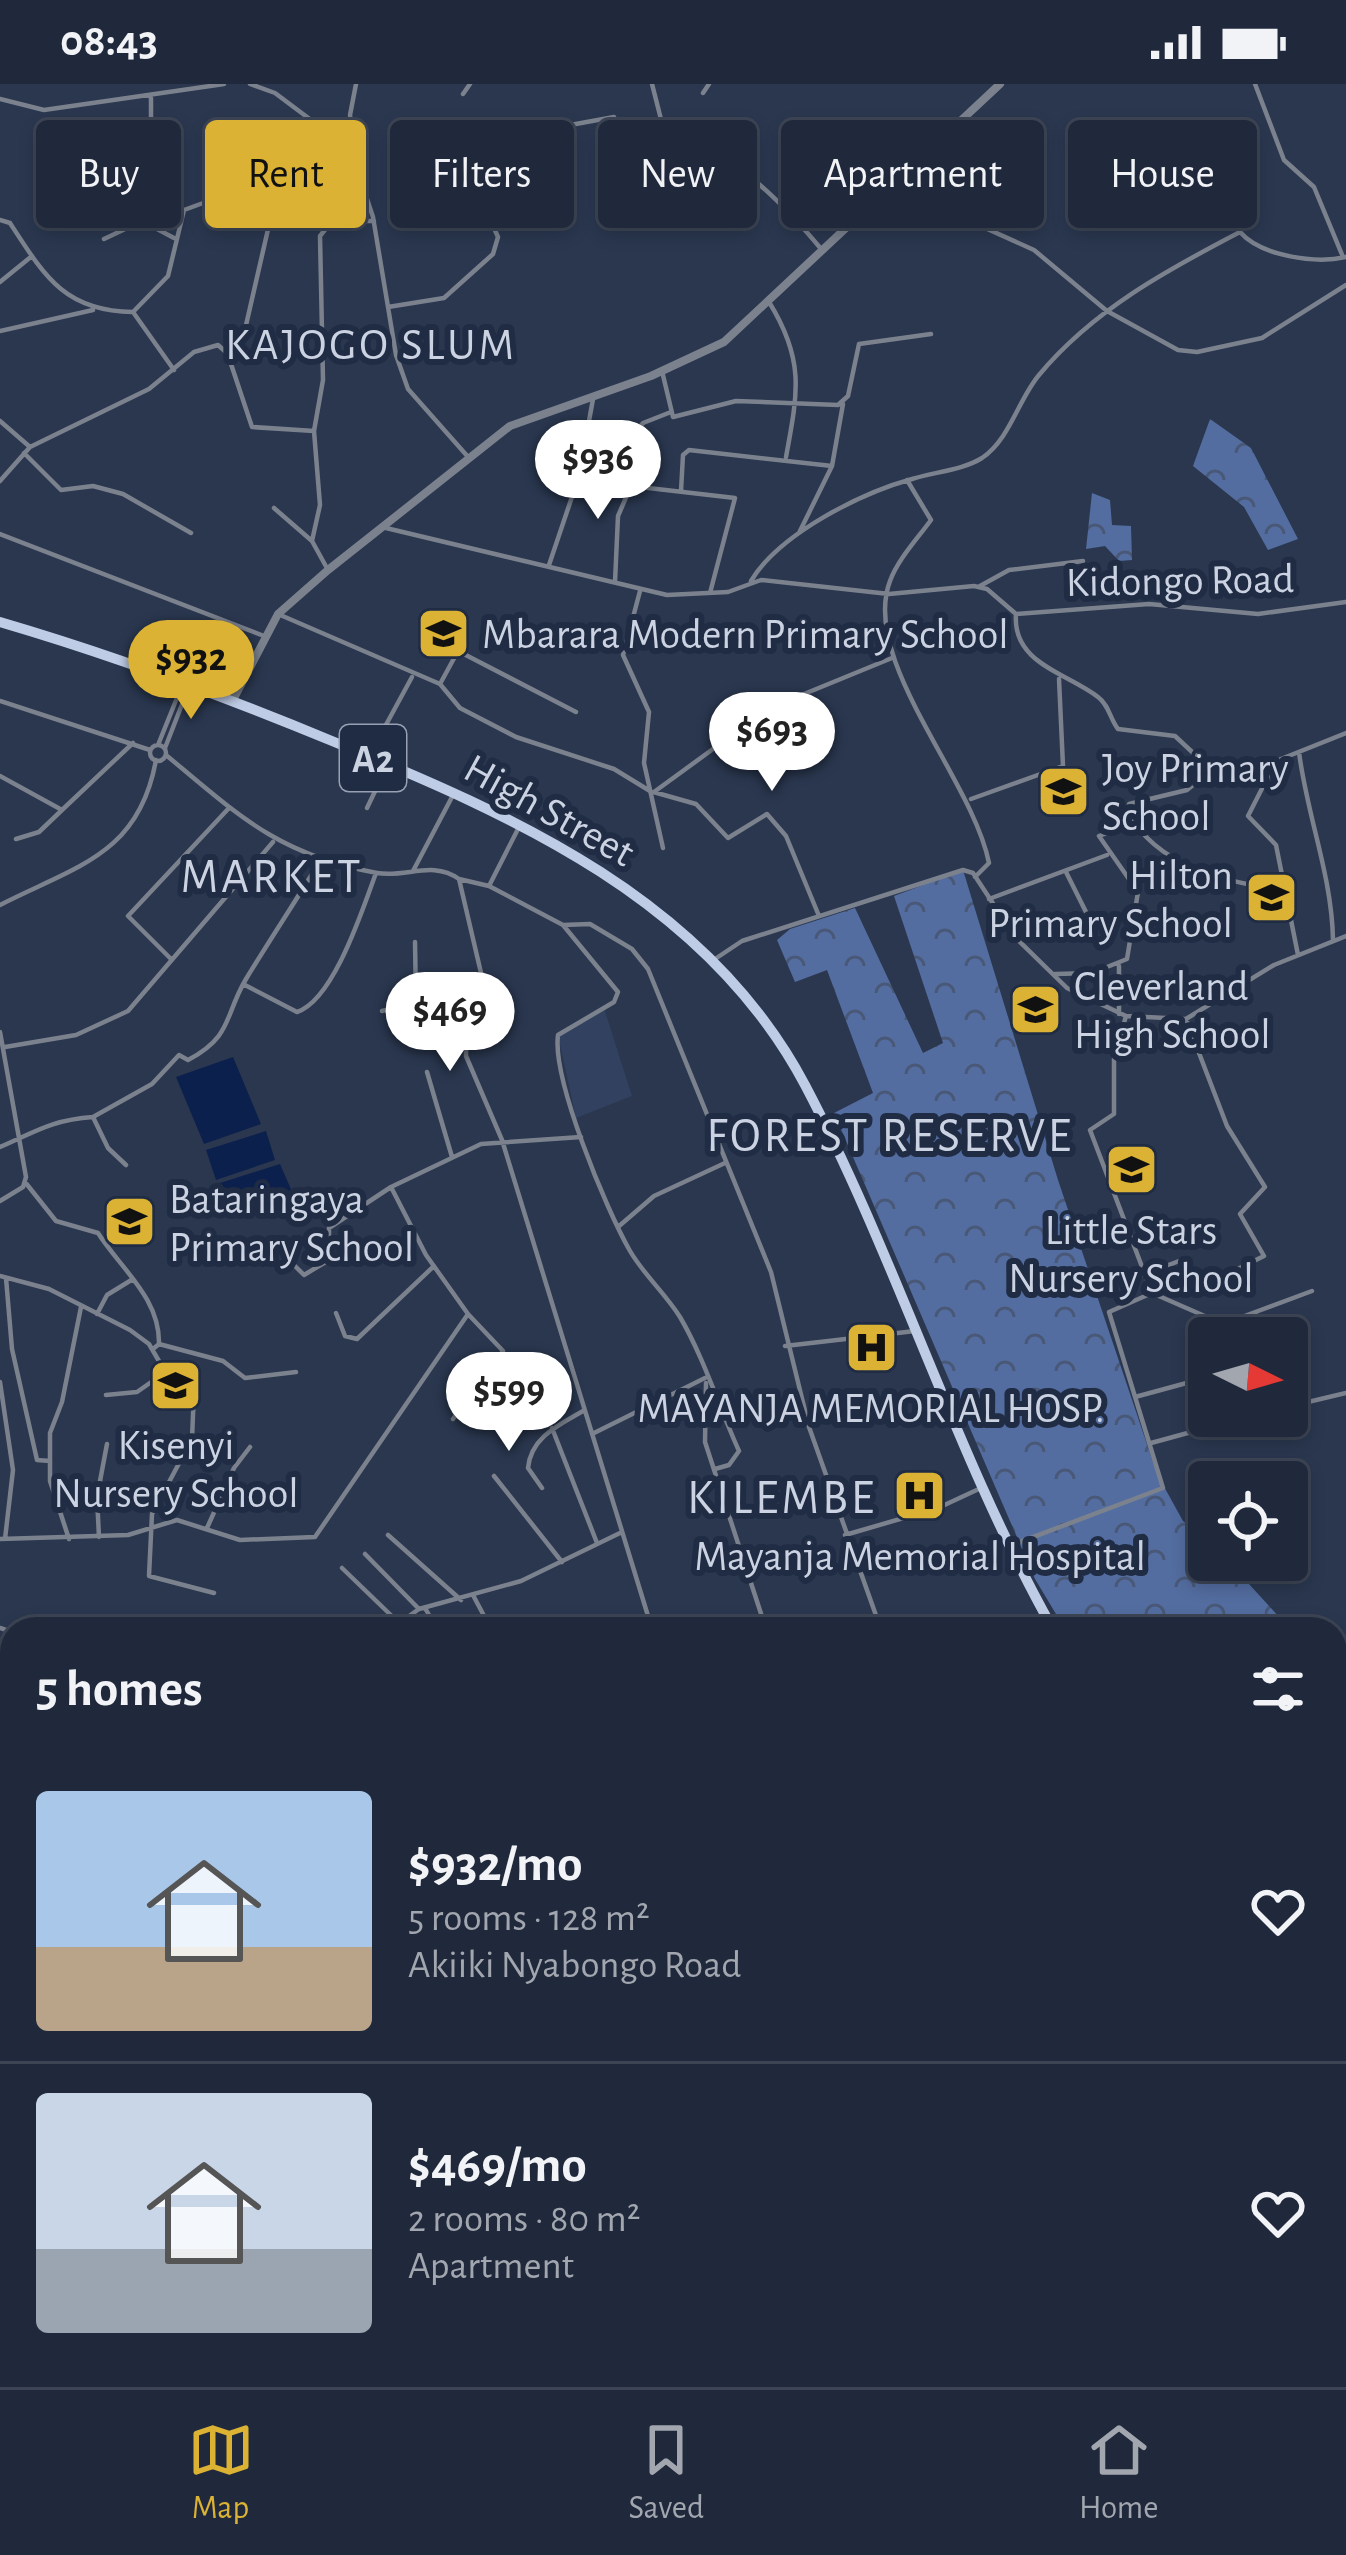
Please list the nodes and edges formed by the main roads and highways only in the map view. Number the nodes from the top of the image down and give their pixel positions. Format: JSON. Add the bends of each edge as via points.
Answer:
{"nodes":[{"id":1,"x":0,"y":622,"type":"edge"},
{"id":2,"x":1047,"y":1617,"type":"edge"}],
"edges":[{"from":1,"to":2,"type":"main road","name":"High Street","number":"A2","via":[[187,682],[521,821],[633,892],[711,962],[803,1082]]}]}
